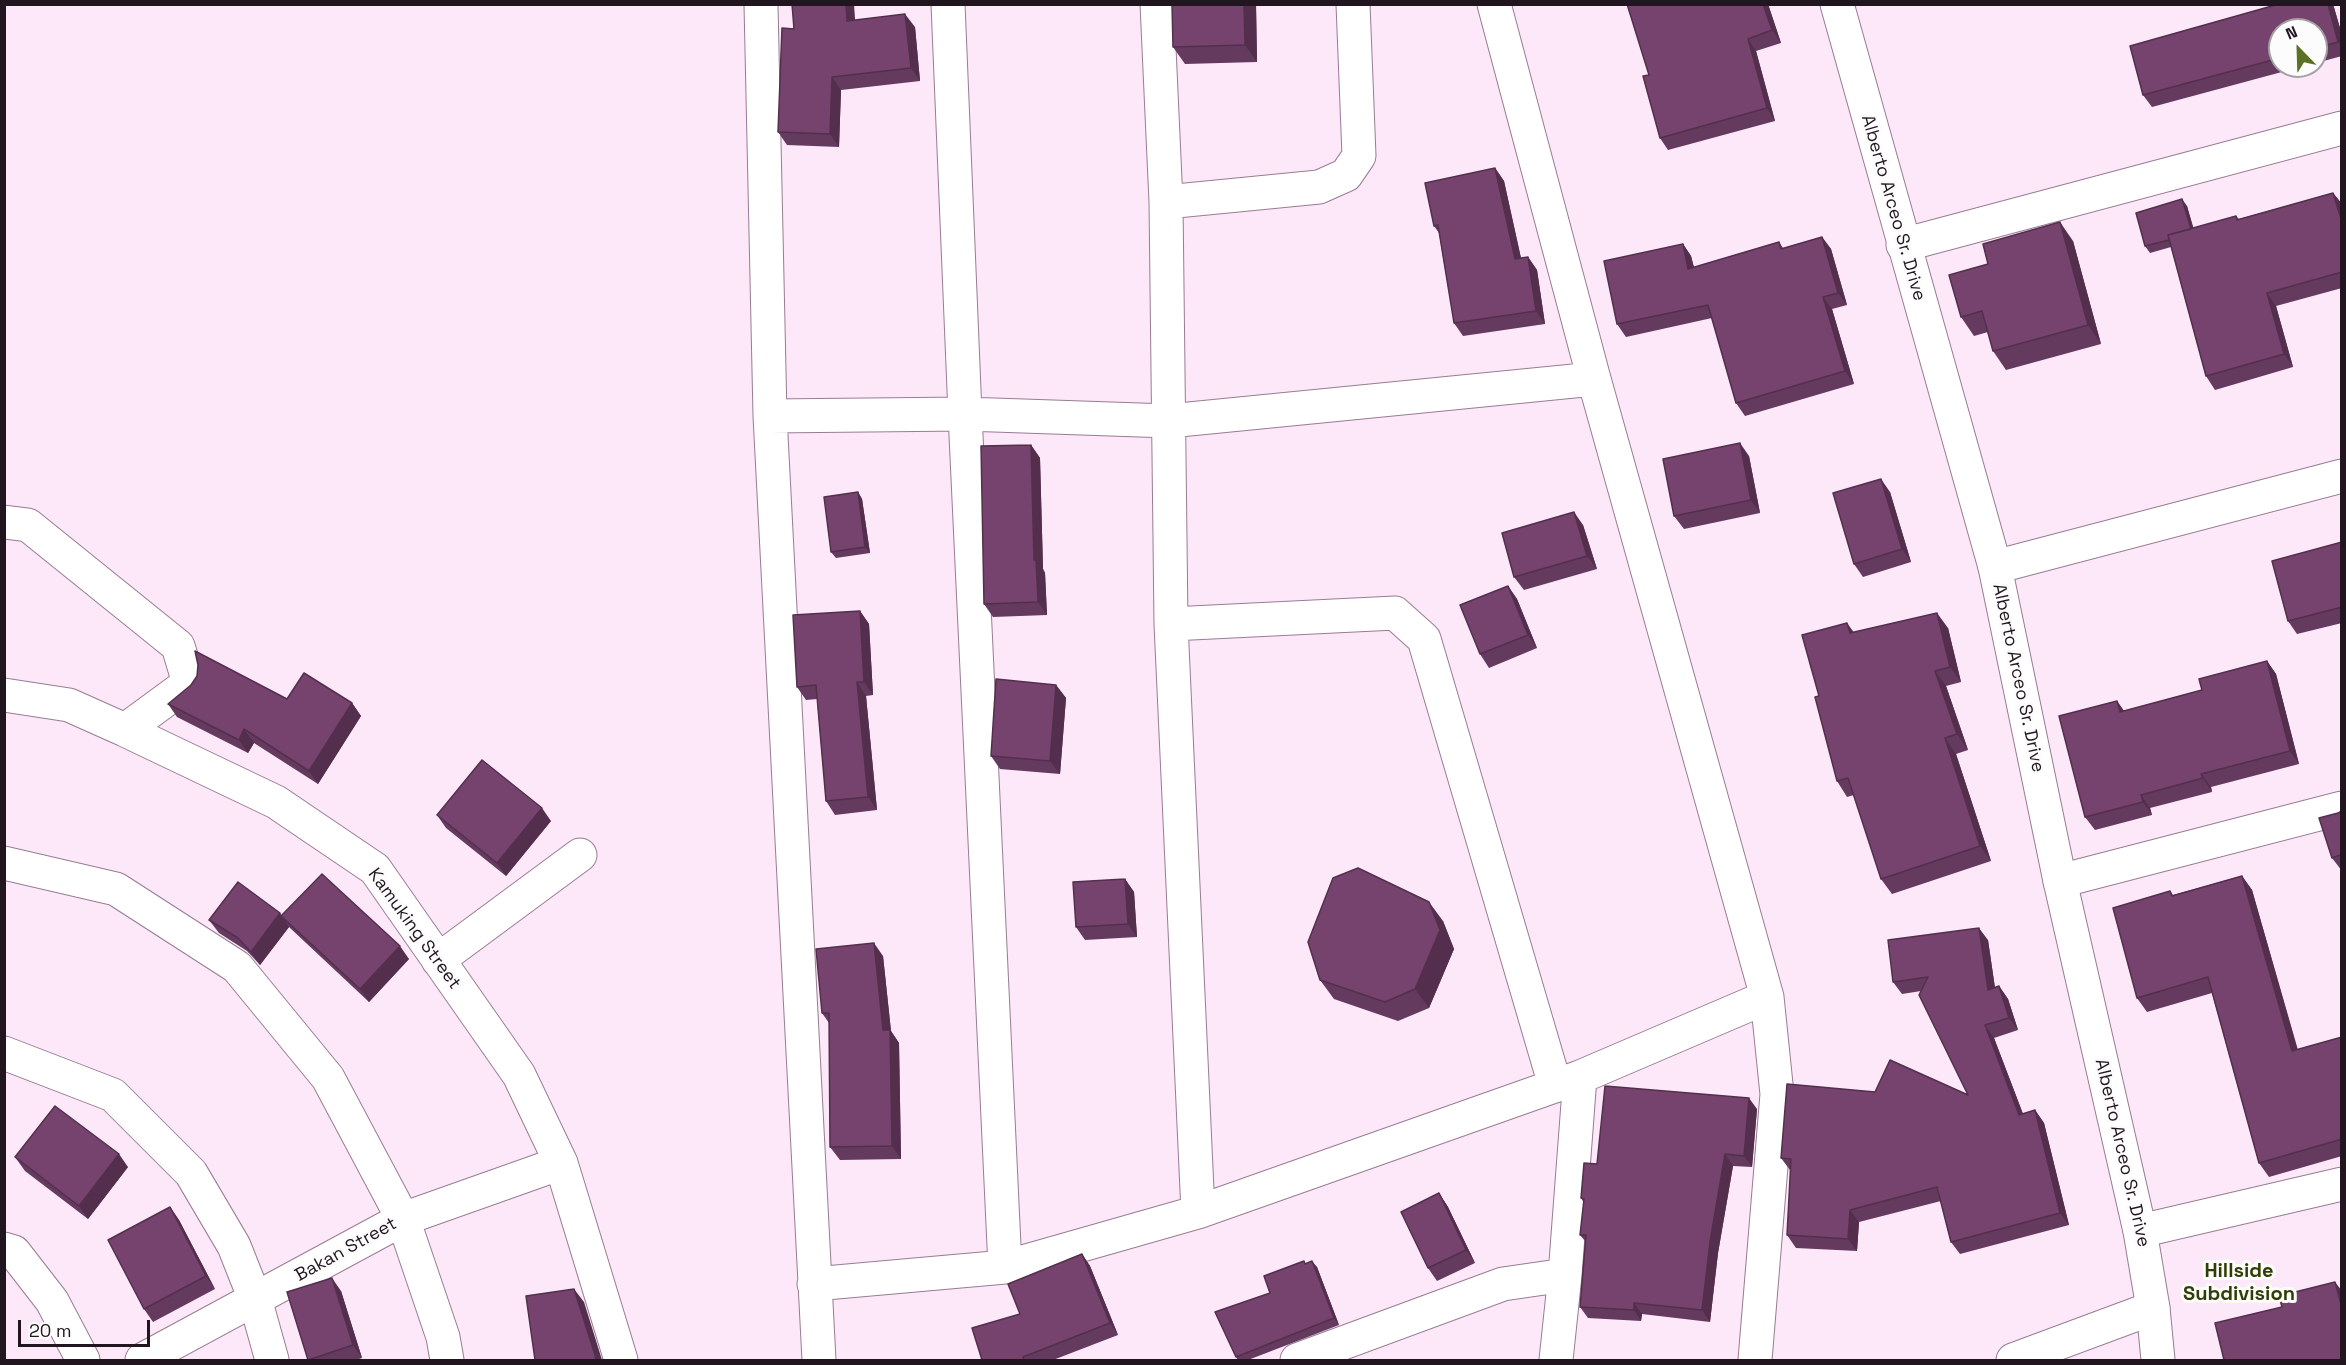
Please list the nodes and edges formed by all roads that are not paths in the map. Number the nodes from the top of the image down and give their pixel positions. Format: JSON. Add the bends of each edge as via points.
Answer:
{"nodes":[{"id":1,"x":761,"y":4,"type":"edge"},
{"id":2,"x":948,"y":4,"type":"edge"},
{"id":3,"x":1158,"y":4,"type":"edge"},
{"id":4,"x":1353,"y":4,"type":"edge"},
{"id":5,"x":1494,"y":4,"type":"edge"},
{"id":6,"x":1837,"y":4,"type":"edge"},
{"id":7,"x":2342,"y":128,"type":"edge"},
{"id":8,"x":1166,"y":202,"type":"junction"},
{"id":9,"x":1903,"y":245,"type":"junction"},
{"id":10,"x":1594,"y":379,"type":"junction"},
{"id":11,"x":965,"y":414,"type":"junction"},
{"id":12,"x":770,"y":416,"type":"junction"},
{"id":13,"x":1169,"y":421,"type":"junction"},
{"id":14,"x":2342,"y":477,"type":"edge"},
{"id":15,"x":4,"y":522,"type":"edge"},
{"id":16,"x":1995,"y":567,"type":"junction"},
{"id":17,"x":1171,"y":624,"type":"junction"},
{"id":18,"x":4,"y":695,"type":"edge"},
{"id":19,"x":126,"y":730,"type":"junction"},
{"id":20,"x":2342,"y":808,"type":"edge"},
{"id":21,"x":580,"y":855,"type":"dead end"},
{"id":22,"x":4,"y":862,"type":"edge"},
{"id":23,"x":2060,"y":881,"type":"junction"},
{"id":24,"x":438,"y":960,"type":"junction"},
{"id":25,"x":1767,"y":997,"type":"junction"},
{"id":26,"x":4,"y":1053,"type":"edge"},
{"id":27,"x":1567,"y":1081,"type":"junction"},
{"id":28,"x":561,"y":1163,"type":"junction"},
{"id":29,"x":2342,"y":1184,"type":"edge"},
{"id":30,"x":1198,"y":1212,"type":"junction"},
{"id":31,"x":402,"y":1219,"type":"junction"},
{"id":32,"x":2140,"y":1231,"type":"junction"},
{"id":33,"x":4,"y":1249,"type":"edge"},
{"id":34,"x":1005,"y":1266,"type":"junction"},
{"id":35,"x":1565,"y":1275,"type":"junction"},
{"id":36,"x":814,"y":1284,"type":"junction"},
{"id":37,"x":255,"y":1299,"type":"junction"},
{"id":38,"x":2153,"y":1308,"type":"junction"},
{"id":39,"x":83,"y":1360,"type":"edge"},
{"id":40,"x":142,"y":1360,"type":"edge"},
{"id":41,"x":272,"y":1360,"type":"edge"},
{"id":42,"x":447,"y":1360,"type":"edge"},
{"id":43,"x":621,"y":1360,"type":"edge"},
{"id":44,"x":819,"y":1360,"type":"edge"},
{"id":45,"x":1297,"y":1360,"type":"edge"},
{"id":46,"x":1556,"y":1360,"type":"edge"},
{"id":47,"x":1755,"y":1360,"type":"edge"},
{"id":48,"x":2013,"y":1360,"type":"edge"},
{"id":49,"x":2158,"y":1360,"type":"edge"}],
"edges":[{"from":1,"to":12,"type":"street"},
{"from":2,"to":11,"type":"street"},
{"from":3,"to":8,"type":"street"},
{"from":4,"to":8,"type":"street","via":[[1359,156],[1346,175],[1319,187]]},
{"from":5,"to":10,"type":"street"},
{"from":6,"to":9,"type":"street","name":"Alberto Arceo Sr. Drive"},
{"from":7,"to":9,"type":"street"},
{"from":8,"to":13,"type":"street"},
{"from":9,"to":16,"type":"street","name":"Alberto Arceo Sr. Drive"},
{"from":10,"to":13,"type":"street"},
{"from":10,"to":25,"type":"street"},
{"from":11,"to":12,"type":"street"},
{"from":11,"to":13,"type":"street"},
{"from":11,"to":34,"type":"street"},
{"from":12,"to":36,"type":"street"},
{"from":13,"to":17,"type":"street"},
{"from":14,"to":16,"type":"street"},
{"from":15,"to":19,"type":"street","via":[[28,525],[178,646],[189,683]]},
{"from":16,"to":23,"type":"street","name":"Alberto Arceo Sr. Drive"},
{"from":17,"to":27,"type":"street","via":[[1395,613],[1424,639]]},
{"from":17,"to":30,"type":"street"},
{"from":18,"to":19,"type":"street","name":"Kamuking Street","via":[[69,705]]},
{"from":19,"to":24,"type":"street","name":"Kamuking Street","via":[[276,802],[375,870]]},
{"from":20,"to":23,"type":"street"},
{"from":21,"to":24,"type":"street"},
{"from":22,"to":31,"type":"street","via":[[116,889],[237,967],[328,1078]]},
{"from":23,"to":32,"type":"street","name":"Alberto Arceo Sr. Drive"},
{"from":24,"to":28,"type":"street","name":"Kamuking Street","via":[[519,1075]]},
{"from":25,"to":27,"type":"street"},
{"from":25,"to":47,"type":"street","via":[[1778,1094]]},
{"from":26,"to":37,"type":"street","via":[[113,1095],[191,1173],[234,1246]]},
{"from":27,"to":30,"type":"street"},
{"from":27,"to":35,"type":"street"},
{"from":28,"to":31,"type":"street","name":"Bakan Street"},
{"from":28,"to":43,"type":"street","name":"Kamuking Street"},
{"from":29,"to":32,"type":"street"},
{"from":30,"to":34,"type":"street"},
{"from":31,"to":37,"type":"street","name":"Bakan Street"},
{"from":31,"to":42,"type":"street","via":[[443,1337]]},
{"from":32,"to":38,"type":"street","name":"Alberto Arceo Sr. Drive"},
{"from":33,"to":39,"type":"street","via":[[14,1252],[52,1301]]},
{"from":34,"to":36,"type":"street"},
{"from":35,"to":45,"type":"street","via":[[1503,1284]]},
{"from":35,"to":46,"type":"street"},
{"from":36,"to":44,"type":"street"},
{"from":37,"to":40,"type":"street","name":"Bakan Street"},
{"from":37,"to":41,"type":"street"},
{"from":38,"to":48,"type":"street"},
{"from":38,"to":49,"type":"street","name":"Alberto Arceo Sr. Drive"}]}
